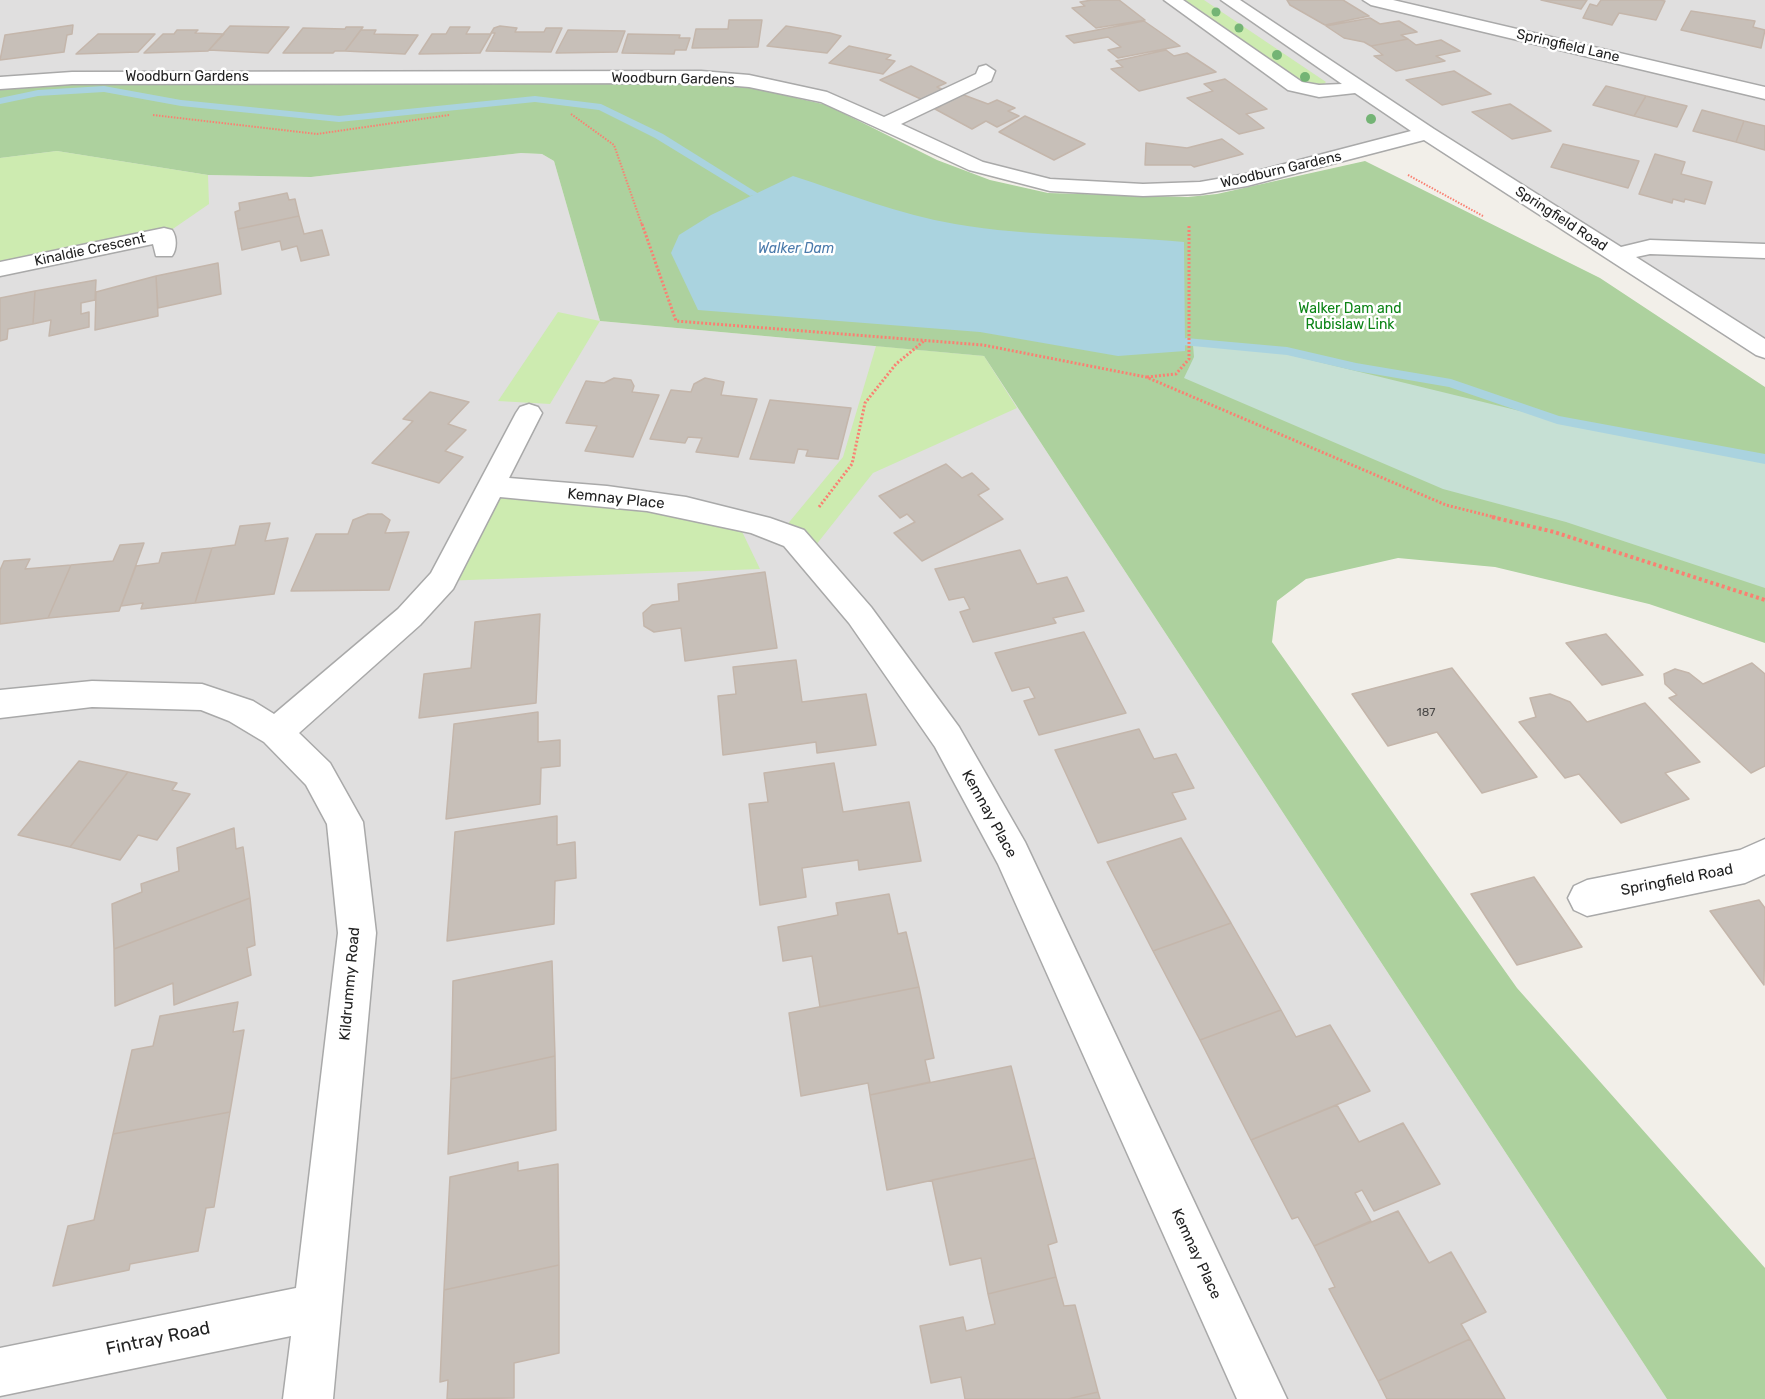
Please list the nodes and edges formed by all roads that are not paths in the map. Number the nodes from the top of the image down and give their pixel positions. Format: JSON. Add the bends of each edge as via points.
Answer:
{"nodes":[{"id":1,"x":1172,"y":0,"type":"edge"},
{"id":2,"x":1229,"y":0,"type":"edge"},
{"id":3,"x":1371,"y":0,"type":"edge"},
{"id":4,"x":987,"y":71,"type":"dead end"},
{"id":5,"x":0,"y":83,"type":"edge"},
{"id":6,"x":1359,"y":86,"type":"junction"},
{"id":7,"x":1765,"y":93,"type":"edge"},
{"id":8,"x":884,"y":124,"type":"junction"},
{"id":9,"x":1427,"y":133,"type":"junction"},
{"id":10,"x":164,"y":251,"type":"dead end"},
{"id":11,"x":1765,"y":251,"type":"edge"},
{"id":12,"x":1617,"y":255,"type":"junction"},
{"id":13,"x":0,"y":269,"type":"edge"},
{"id":14,"x":1765,"y":350,"type":"edge"},
{"id":15,"x":529,"y":413,"type":"dead end"},
{"id":16,"x":493,"y":487,"type":"junction"},
{"id":17,"x":0,"y":704,"type":"edge"},
{"id":18,"x":276,"y":732,"type":"junction"},
{"id":19,"x":1765,"y":856,"type":"edge"},
{"id":20,"x":1587,"y":898,"type":"dead end"},
{"id":21,"x":317,"y":1307,"type":"junction"},
{"id":22,"x":0,"y":1372,"type":"edge"},
{"id":23,"x":308,"y":1399,"type":"edge"},
{"id":24,"x":1262,"y":1399,"type":"edge"}],
"edges":[{"from":1,"to":6,"type":"street","via":[[1295,86],[1317,92],[1340,92]]},
{"from":2,"to":6,"type":"street","name":"Springfield Road"},
{"from":3,"to":7,"type":"street","name":"Springfield Lane"},
{"from":4,"to":8,"type":"street","via":[[984,77]]},
{"from":5,"to":8,"type":"street","name":"Woodburn Gardens","via":[[84,78],[701,77],[749,81],[827,98]]},
{"from":6,"to":9,"type":"street","name":"Springfield Road"},
{"from":8,"to":9,"type":"street","name":"Woodburn Gardens","via":[[976,166],[1050,185],[1143,190],[1200,188],[1247,180]]},
{"from":9,"to":12,"type":"street","name":"Springfield Road"},
{"from":10,"to":13,"type":"street","name":"Kinaldie Crescent","via":[[164,235]]},
{"from":11,"to":12,"type":"street","via":[[1650,248]]},
{"from":12,"to":14,"type":"street","name":"Springfield Road"},
{"from":15,"to":16,"type":"street"},
{"from":16,"to":18,"type":"street","via":[[442,581],[410,617]]},
{"from":16,"to":24,"type":"street","name":"Kemnay Place","via":[[651,501],[736,519],[794,538],[860,615],[947,737],[1012,854]]},
{"from":17,"to":18,"type":"street","name":"Kildrummy Road","via":[[92,694],[202,697],[242,711]]},
{"from":18,"to":21,"type":"street","name":"Kildrummy Road","via":[[318,774],[345,822],[357,933]]},
{"from":19,"to":20,"type":"street","name":"Springfield Road","via":[[1744,866]]},
{"from":21,"to":22,"type":"street","name":"Fintray Road"},
{"from":21,"to":23,"type":"street","name":"Kildrummy Road"}]}
